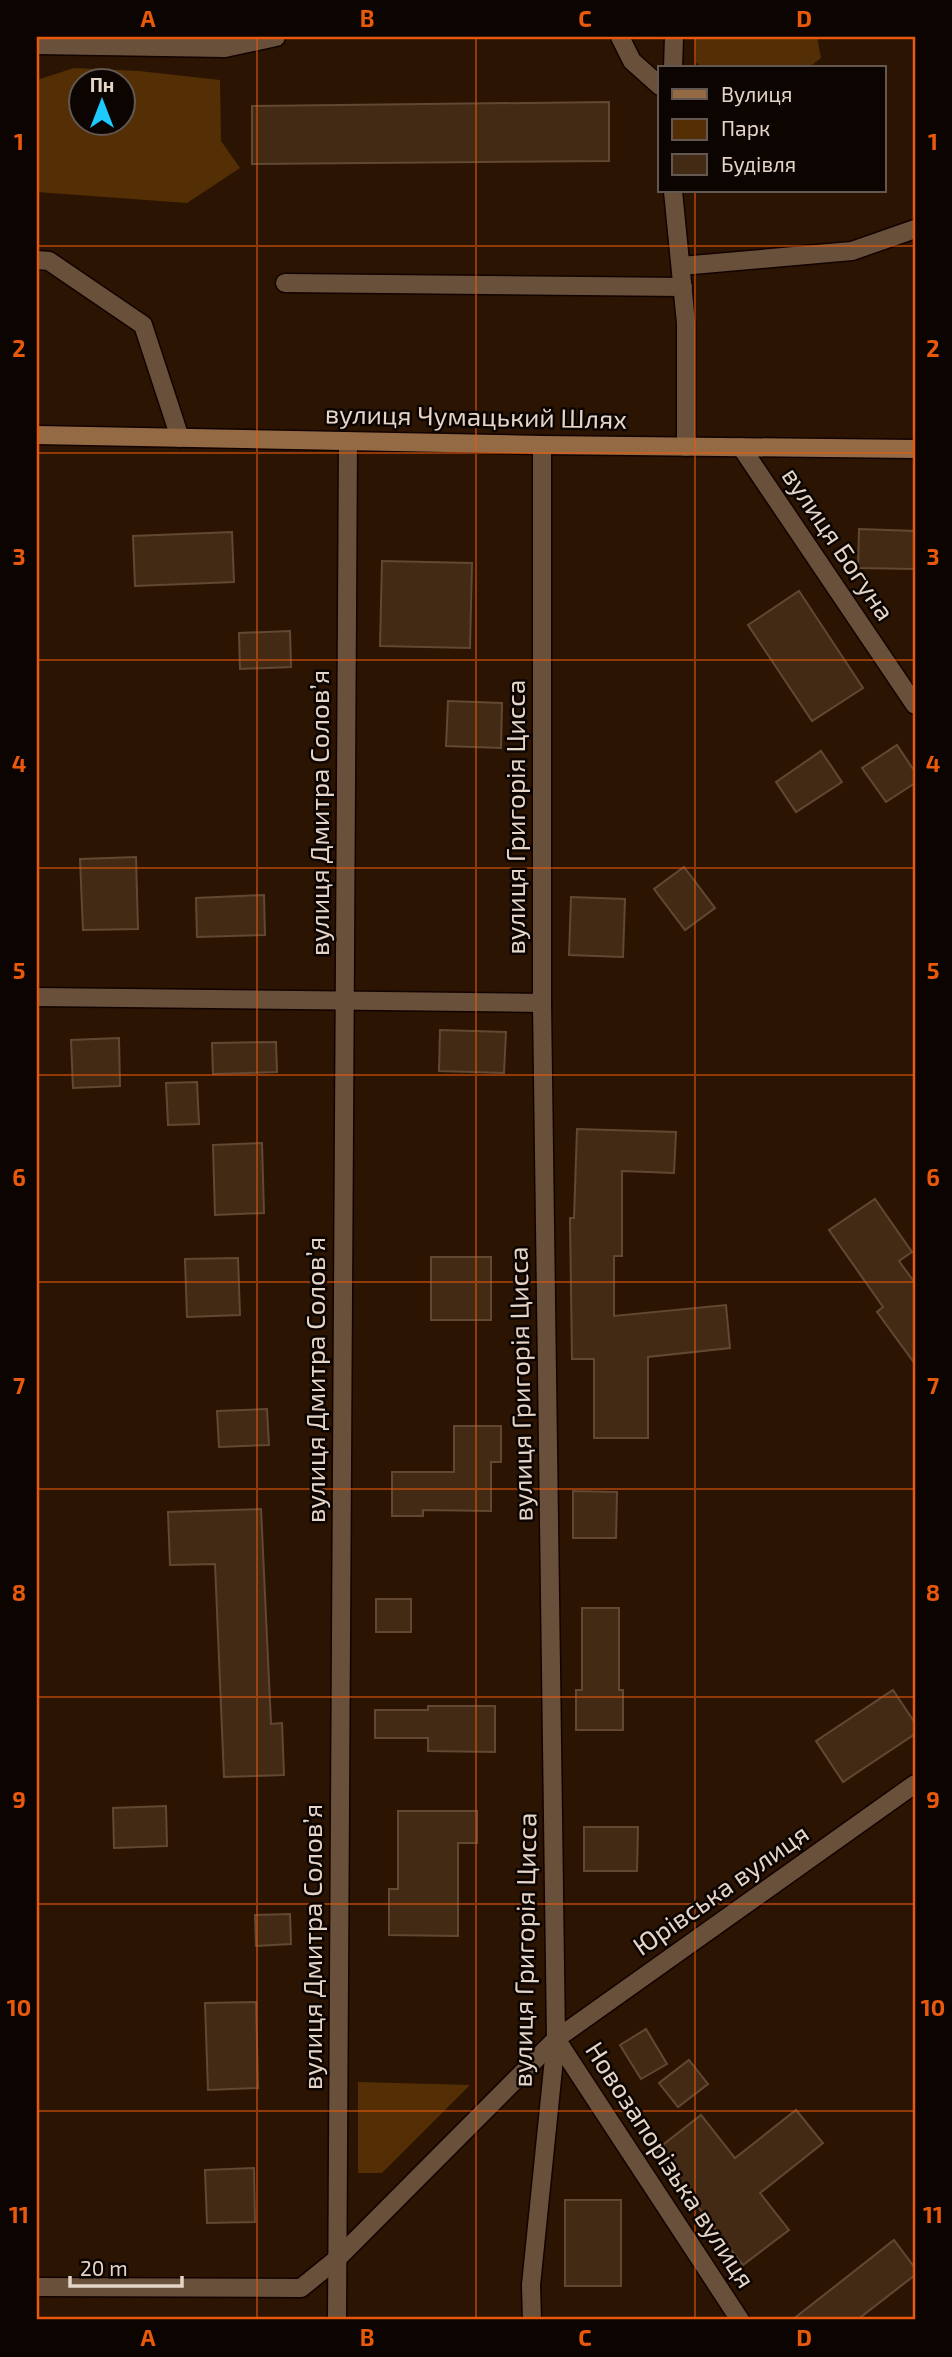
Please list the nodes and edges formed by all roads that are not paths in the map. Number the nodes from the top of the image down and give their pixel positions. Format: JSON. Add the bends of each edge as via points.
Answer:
{"nodes":[{"id":1,"x":276,"y":37,"type":"edge"},
{"id":2,"x":620,"y":37,"type":"edge"},
{"id":3,"x":674,"y":37,"type":"edge"},
{"id":4,"x":37,"y":45,"type":"edge"},
{"id":5,"x":673,"y":66,"type":"edge"},
{"id":6,"x":658,"y":84,"type":"edge"},
{"id":7,"x":673,"y":192,"type":"edge"},
{"id":8,"x":915,"y":229,"type":"edge"},
{"id":9,"x":37,"y":260,"type":"edge"},
{"id":10,"x":681,"y":266,"type":"junction"},
{"id":11,"x":285,"y":283,"type":"dead end"},
{"id":12,"x":682,"y":287,"type":"junction"},
{"id":13,"x":37,"y":435,"type":"edge"},
{"id":14,"x":180,"y":438,"type":"junction"},
{"id":15,"x":348,"y":441,"type":"junction"},
{"id":16,"x":542,"y":445,"type":"junction"},
{"id":17,"x":686,"y":447,"type":"junction"},
{"id":18,"x":741,"y":447,"type":"junction"},
{"id":19,"x":915,"y":449,"type":"edge"},
{"id":20,"x":915,"y":705,"type":"edge"},
{"id":21,"x":37,"y":997,"type":"edge"},
{"id":22,"x":345,"y":1000,"type":"junction"},
{"id":23,"x":542,"y":1003,"type":"junction"},
{"id":24,"x":915,"y":1784,"type":"edge"},
{"id":25,"x":556,"y":2039,"type":"junction"},
{"id":26,"x":338,"y":2258,"type":"junction"},
{"id":27,"x":37,"y":2287,"type":"edge"},
{"id":28,"x":337,"y":2320,"type":"edge"},
{"id":29,"x":532,"y":2320,"type":"edge"},
{"id":30,"x":740,"y":2320,"type":"edge"}],
"edges":[{"from":1,"to":4,"type":"street","via":[[225,48]]},
{"from":2,"to":6,"type":"street","via":[[632,61]]},
{"from":3,"to":5,"type":"street"},
{"from":7,"to":10,"type":"street"},
{"from":8,"to":10,"type":"street","via":[[852,251]]},
{"from":9,"to":14,"type":"street","via":[[49,261],[143,325]]},
{"from":10,"to":12,"type":"street"},
{"from":11,"to":12,"type":"street"},
{"from":12,"to":17,"type":"street"},
{"from":13,"to":14,"type":"main road","name":"вулиця Чумацький Шлях"},
{"from":14,"to":15,"type":"main road","name":"вулиця Чумацький Шлях"},
{"from":15,"to":16,"type":"main road","name":"вулиця Чумацький Шлях"},
{"from":15,"to":22,"type":"street","name":"вулиця Дмитра Соловʼя"},
{"from":16,"to":17,"type":"main road","name":"вулиця Чумацький Шлях"},
{"from":16,"to":23,"type":"street","name":"вулиця Григорія Цисса"},
{"from":17,"to":18,"type":"main road","name":"вулиця Чумацький Шлях"},
{"from":18,"to":19,"type":"main road","name":"вулиця Чумацький Шлях"},
{"from":18,"to":20,"type":"street","name":"вулиця Богуна"},
{"from":21,"to":22,"type":"street"},
{"from":22,"to":23,"type":"street"},
{"from":22,"to":26,"type":"street","name":"вулиця Дмитра Соловʼя"},
{"from":23,"to":25,"type":"street","name":"вулиця Григорія Цисса"},
{"from":24,"to":25,"type":"street","name":"Юрівська вулиця"},
{"from":25,"to":26,"type":"street","name":"Юрівська вулиця"},
{"from":25,"to":29,"type":"street","name":"вулиця Григорія Цисса","via":[[531,2285]]},
{"from":25,"to":30,"type":"street","name":"Новозапорізька вулиця"},
{"from":26,"to":27,"type":"street","name":"Юрівська вулиця","via":[[301,2288]]},
{"from":26,"to":28,"type":"street","name":"вулиця Дмитра Соловʼя"}]}
